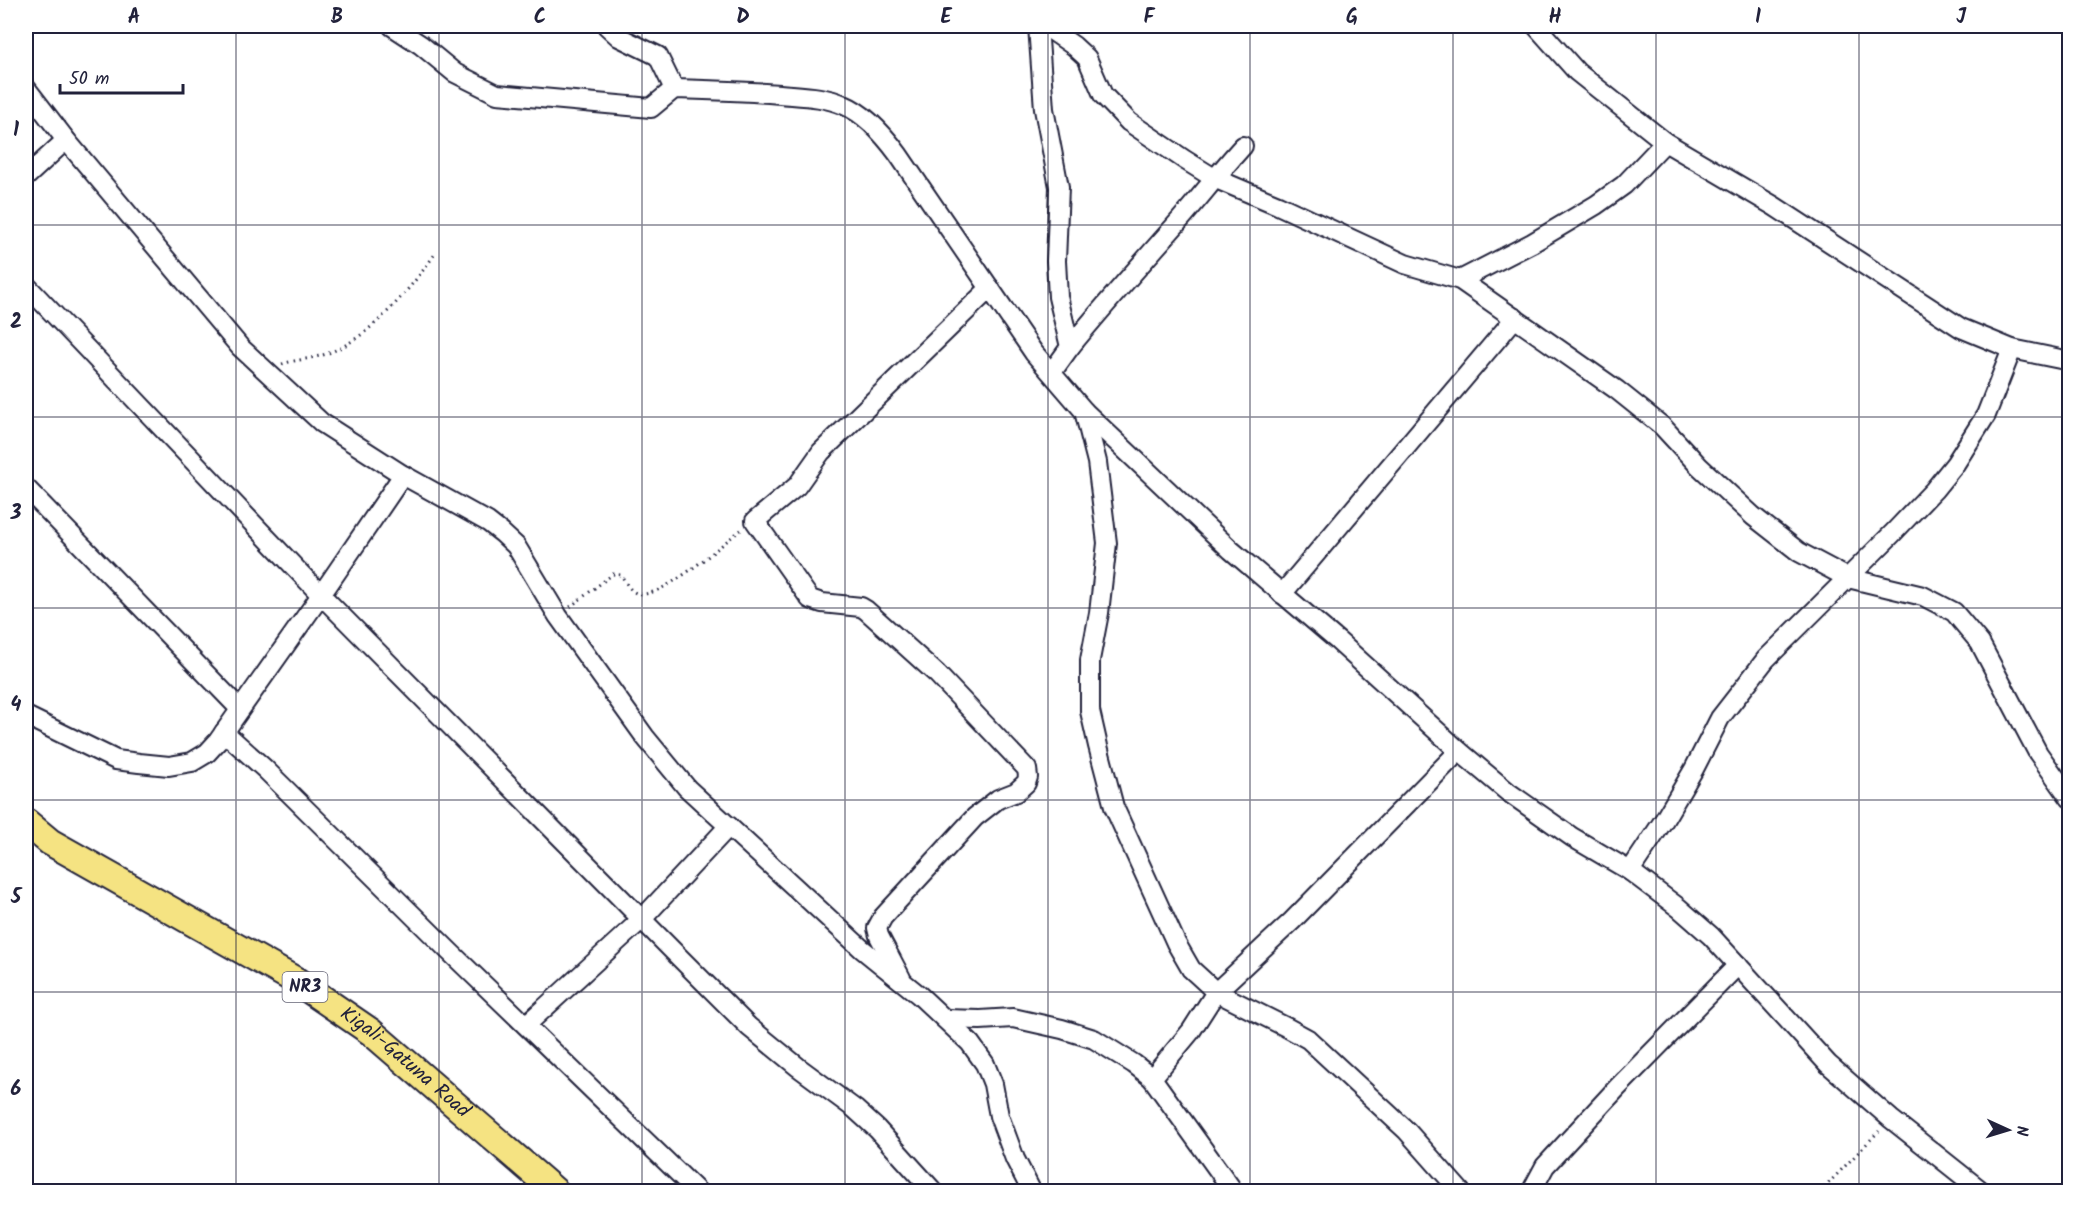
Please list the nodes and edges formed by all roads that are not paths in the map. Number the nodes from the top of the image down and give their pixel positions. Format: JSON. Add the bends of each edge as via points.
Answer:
{"nodes":[{"id":1,"x":392,"y":26,"type":"edge"},
{"id":2,"x":607,"y":26,"type":"edge"},
{"id":3,"x":1038,"y":26,"type":"edge"},
{"id":4,"x":1045,"y":26,"type":"edge"},
{"id":5,"x":1536,"y":26,"type":"edge"},
{"id":6,"x":26,"y":88,"type":"edge"},
{"id":7,"x":674,"y":89,"type":"junction"},
{"id":8,"x":66,"y":140,"type":"junction"},
{"id":9,"x":1665,"y":142,"type":"junction"},
{"id":10,"x":1244,"y":146,"type":"dead end"},
{"id":11,"x":26,"y":177,"type":"edge"},
{"id":12,"x":1214,"y":178,"type":"junction"},
{"id":13,"x":1460,"y":280,"type":"junction"},
{"id":14,"x":26,"y":285,"type":"edge"},
{"id":15,"x":990,"y":288,"type":"junction"},
{"id":16,"x":1515,"y":318,"type":"junction"},
{"id":17,"x":1070,"y":347,"type":"junction"},
{"id":18,"x":2012,"y":350,"type":"junction"},
{"id":19,"x":2070,"y":362,"type":"edge"},
{"id":20,"x":1052,"y":372,"type":"junction"},
{"id":21,"x":1083,"y":411,"type":"junction"},
{"id":22,"x":403,"y":476,"type":"junction"},
{"id":23,"x":26,"y":488,"type":"edge"},
{"id":24,"x":1848,"y":578,"type":"junction"},
{"id":25,"x":1282,"y":594,"type":"junction"},
{"id":26,"x":321,"y":595,"type":"junction"},
{"id":27,"x":240,"y":709,"type":"junction"},
{"id":28,"x":26,"y":716,"type":"edge"},
{"id":29,"x":224,"y":732,"type":"junction"},
{"id":30,"x":1458,"y":751,"type":"junction"},
{"id":31,"x":2070,"y":798,"type":"edge"},
{"id":32,"x":26,"y":822,"type":"edge"},
{"id":33,"x":729,"y":826,"type":"junction"},
{"id":34,"x":1630,"y":871,"type":"junction"},
{"id":35,"x":642,"y":919,"type":"junction"},
{"id":36,"x":1738,"y":965,"type":"junction"},
{"id":37,"x":905,"y":985,"type":"junction"},
{"id":38,"x":1216,"y":992,"type":"junction"},
{"id":39,"x":945,"y":1018,"type":"junction"},
{"id":40,"x":526,"y":1025,"type":"junction"},
{"id":41,"x":1152,"y":1078,"type":"junction"},
{"id":42,"x":556,"y":1191,"type":"edge"},
{"id":43,"x":698,"y":1191,"type":"edge"},
{"id":44,"x":934,"y":1191,"type":"edge"},
{"id":45,"x":1032,"y":1191,"type":"edge"},
{"id":46,"x":1234,"y":1191,"type":"edge"},
{"id":47,"x":1461,"y":1191,"type":"edge"},
{"id":48,"x":1531,"y":1191,"type":"edge"},
{"id":49,"x":1983,"y":1191,"type":"edge"}],
"edges":[{"from":1,"to":7,"type":"street","via":[[455,74],[497,94],[651,108]]},
{"from":2,"to":7,"type":"street","via":[[619,37],[658,56]]},
{"from":3,"to":17,"type":"street","via":[[1044,110],[1059,187],[1058,297]]},
{"from":4,"to":12,"type":"street","via":[[1087,58],[1103,94],[1130,122]]},
{"from":5,"to":9,"type":"street","via":[[1577,72]]},
{"from":6,"to":8,"type":"street"},
{"from":7,"to":15,"type":"street","via":[[820,98],[857,113],[885,136]]},
{"from":8,"to":11,"type":"street"},
{"from":8,"to":22,"type":"street","via":[[240,347],[322,423]]},
{"from":9,"to":13,"type":"street","via":[[1624,185],[1596,205]]},
{"from":9,"to":18,"type":"street","via":[[1774,206],[1961,328]]},
{"from":10,"to":12,"type":"street"},
{"from":12,"to":13,"type":"street","via":[[1405,264]]},
{"from":12,"to":17,"type":"street"},
{"from":13,"to":16,"type":"street"},
{"from":14,"to":26,"type":"street"},
{"from":15,"to":20,"type":"street"},
{"from":15,"to":37,"type":"street","via":[[821,452],[797,486],[755,521],[810,599],[866,610],[937,674],[1027,769],[1026,783],[975,817],[883,916],[877,928],[879,936]]},
{"from":16,"to":24,"type":"street","via":[[1662,426],[1753,516],[1799,552]]},
{"from":16,"to":25,"type":"street"},
{"from":17,"to":20,"type":"street"},
{"from":18,"to":19,"type":"street"},
{"from":18,"to":24,"type":"street","via":[[1986,415],[1955,464]]},
{"from":20,"to":21,"type":"street"},
{"from":21,"to":25,"type":"street"},
{"from":21,"to":38,"type":"street","via":[[1097,462],[1107,543],[1100,614],[1090,660],[1090,711],[1098,746],[1114,807],[1176,943],[1191,969]]},
{"from":22,"to":26,"type":"street"},
{"from":22,"to":33,"type":"street","via":[[488,522],[516,546],[558,616],[645,737],[687,788]]},
{"from":23,"to":27,"type":"street"},
{"from":24,"to":31,"type":"street","via":[[1923,596],[1954,612],[1980,643],[2038,753]]},
{"from":24,"to":34,"type":"street","via":[[1766,659],[1720,718],[1676,800]]},
{"from":25,"to":30,"type":"street"},
{"from":26,"to":27,"type":"street"},
{"from":26,"to":35,"type":"street"},
{"from":27,"to":29,"type":"street"},
{"from":28,"to":29,"type":"street","via":[[116,760],[169,766],[192,762],[207,753]]},
{"from":29,"to":40,"type":"street"},
{"from":30,"to":34,"type":"street","via":[[1572,837]]},
{"from":30,"to":38,"type":"street","via":[[1292,921]]},
{"from":32,"to":42,"type":"highway","name":"Kigali-Gatuna Road","number":"NR3","via":[[50,842],[295,980],[371,1032]]},
{"from":33,"to":35,"type":"street"},
{"from":33,"to":37,"type":"street"},
{"from":34,"to":36,"type":"street","via":[[1695,922]]},
{"from":35,"to":40,"type":"street"},
{"from":35,"to":44,"type":"street","via":[[749,1027],[877,1129]]},
{"from":36,"to":48,"type":"street","via":[[1617,1087],[1545,1166]]},
{"from":36,"to":49,"type":"street","via":[[1828,1064]]},
{"from":37,"to":39,"type":"street"},
{"from":38,"to":41,"type":"street","via":[[1191,1031]]},
{"from":38,"to":47,"type":"street","via":[[1308,1040],[1407,1131]]},
{"from":39,"to":41,"type":"street","via":[[1013,1018],[1062,1029],[1094,1039]]},
{"from":39,"to":45,"type":"street","via":[[986,1064],[999,1116]]},
{"from":40,"to":43,"type":"street"},
{"from":41,"to":46,"type":"street"}]}
